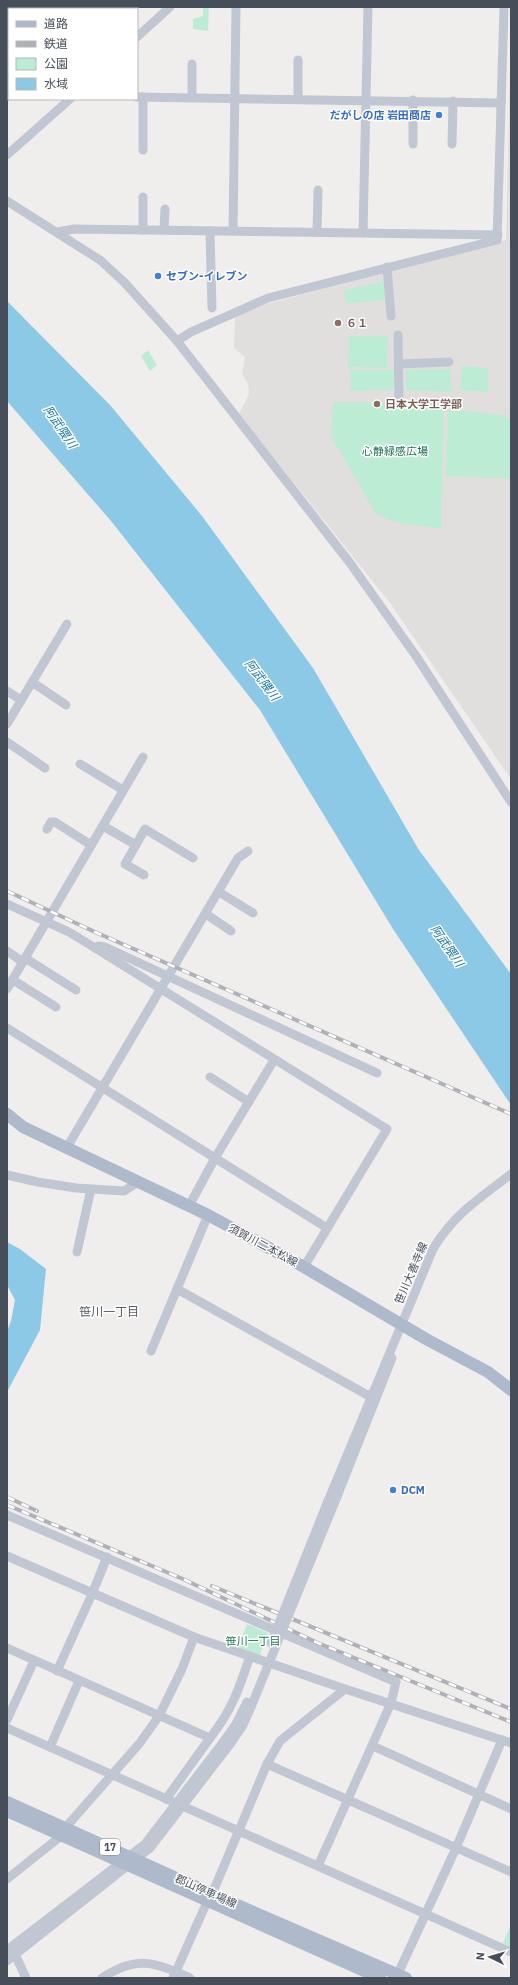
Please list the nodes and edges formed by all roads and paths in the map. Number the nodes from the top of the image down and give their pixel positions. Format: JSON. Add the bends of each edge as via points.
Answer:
{"nodes":[{"id":1,"x":170,"y":7,"type":"edge"},
{"id":2,"x":236,"y":7,"type":"edge"},
{"id":3,"x":368,"y":7,"type":"edge"},
{"id":4,"x":504,"y":7,"type":"edge"},
{"id":5,"x":138,"y":36,"type":"edge"},
{"id":6,"x":298,"y":60,"type":"dead end"},
{"id":7,"x":192,"y":64,"type":"dead end"},
{"id":8,"x":140,"y":97,"type":"edge"},
{"id":9,"x":192,"y":98,"type":"junction"},
{"id":10,"x":234,"y":98,"type":"junction"},
{"id":11,"x":298,"y":98,"type":"junction"},
{"id":12,"x":366,"y":99,"type":"junction"},
{"id":13,"x":69,"y":100,"type":"edge"},
{"id":14,"x":413,"y":100,"type":"junction"},
{"id":15,"x":453,"y":101,"type":"junction"},
{"id":16,"x":501,"y":102,"type":"junction"},
{"id":17,"x":412,"y":144,"type":"dead end"},
{"id":18,"x":452,"y":144,"type":"dead end"},
{"id":19,"x":143,"y":150,"type":"dead end"},
{"id":20,"x":7,"y":155,"type":"edge"},
{"id":21,"x":318,"y":190,"type":"dead end"},
{"id":22,"x":143,"y":197,"type":"dead end"},
{"id":23,"x":7,"y":201,"type":"edge"},
{"id":24,"x":165,"y":209,"type":"dead end"},
{"id":25,"x":143,"y":230,"type":"junction"},
{"id":26,"x":164,"y":230,"type":"junction"},
{"id":27,"x":210,"y":231,"type":"junction"},
{"id":28,"x":233,"y":231,"type":"junction"},
{"id":29,"x":58,"y":232,"type":"junction"},
{"id":30,"x":317,"y":232,"type":"junction"},
{"id":31,"x":363,"y":233,"type":"junction"},
{"id":32,"x":498,"y":235,"type":"junction"},
{"id":33,"x":387,"y":267,"type":"junction"},
{"id":34,"x":212,"y":308,"type":"dead end"},
{"id":35,"x":391,"y":316,"type":"dead end"},
{"id":36,"x":398,"y":335,"type":"dead end"},
{"id":37,"x":177,"y":341,"type":"junction"},
{"id":38,"x":449,"y":362,"type":"dead end"},
{"id":39,"x":399,"y":364,"type":"junction"},
{"id":40,"x":399,"y":401,"type":"dead end"},
{"id":41,"x":67,"y":624,"type":"dead end"},
{"id":42,"x":32,"y":682,"type":"junction"},
{"id":43,"x":7,"y":691,"type":"edge"},
{"id":44,"x":21,"y":700,"type":"junction"},
{"id":45,"x":66,"y":705,"type":"dead end"},
{"id":46,"x":7,"y":724,"type":"edge"},
{"id":47,"x":7,"y":742,"type":"edge"},
{"id":48,"x":143,"y":757,"type":"dead end"},
{"id":49,"x":80,"y":764,"type":"dead end"},
{"id":50,"x":45,"y":768,"type":"dead end"},
{"id":51,"x":123,"y":790,"type":"junction"},
{"id":52,"x":511,"y":802,"type":"edge"},
{"id":53,"x":103,"y":826,"type":"junction"},
{"id":54,"x":47,"y":829,"type":"dead end"},
{"id":55,"x":92,"y":845,"type":"junction"},
{"id":56,"x":136,"y":845,"type":"junction"},
{"id":57,"x":248,"y":851,"type":"dead end"},
{"id":58,"x":193,"y":858,"type":"dead end"},
{"id":59,"x":144,"y":875,"type":"dead end"},
{"id":60,"x":219,"y":892,"type":"junction"},
{"id":61,"x":7,"y":904,"type":"edge"},
{"id":62,"x":253,"y":913,"type":"dead end"},
{"id":63,"x":206,"y":914,"type":"junction"},
{"id":64,"x":46,"y":922,"type":"junction"},
{"id":65,"x":231,"y":932,"type":"dead end"},
{"id":66,"x":93,"y":946,"type":"junction"},
{"id":67,"x":7,"y":951,"type":"edge"},
{"id":68,"x":24,"y":960,"type":"junction"},
{"id":69,"x":168,"y":977,"type":"junction"},
{"id":70,"x":13,"y":980,"type":"junction"},
{"id":71,"x":7,"y":989,"type":"edge"},
{"id":72,"x":161,"y":989,"type":"junction"},
{"id":73,"x":76,"y":990,"type":"dead end"},
{"id":74,"x":56,"y":1007,"type":"dead end"},
{"id":75,"x":7,"y":1028,"type":"edge"},
{"id":76,"x":274,"y":1060,"type":"junction"},
{"id":77,"x":377,"y":1073,"type":"dead end"},
{"id":78,"x":210,"y":1077,"type":"dead end"},
{"id":79,"x":103,"y":1088,"type":"junction"},
{"id":80,"x":248,"y":1102,"type":"junction"},
{"id":81,"x":7,"y":1114,"type":"edge"},
{"id":82,"x":66,"y":1149,"type":"junction"},
{"id":83,"x":215,"y":1158,"type":"junction"},
{"id":84,"x":511,"y":1174,"type":"edge"},
{"id":85,"x":7,"y":1175,"type":"edge"},
{"id":86,"x":138,"y":1182,"type":"junction"},
{"id":87,"x":91,"y":1189,"type":"junction"},
{"id":88,"x":189,"y":1206,"type":"junction"},
{"id":89,"x":208,"y":1215,"type":"junction"},
{"id":90,"x":327,"y":1228,"type":"junction"},
{"id":91,"x":77,"y":1252,"type":"dead end"},
{"id":92,"x":304,"y":1267,"type":"junction"},
{"id":93,"x":177,"y":1289,"type":"junction"},
{"id":94,"x":403,"y":1324,"type":"junction"},
{"id":95,"x":151,"y":1351,"type":"dead end"},
{"id":96,"x":511,"y":1390,"type":"edge"},
{"id":97,"x":371,"y":1397,"type":"junction"},
{"id":98,"x":331,"y":1502,"type":"junction"},
{"id":99,"x":7,"y":1514,"type":"edge"},
{"id":100,"x":7,"y":1556,"type":"edge"},
{"id":101,"x":107,"y":1557,"type":"junction"},
{"id":102,"x":92,"y":1594,"type":"junction"},
{"id":103,"x":194,"y":1637,"type":"junction"},
{"id":104,"x":7,"y":1648,"type":"edge"},
{"id":105,"x":250,"y":1656,"type":"junction"},
{"id":106,"x":34,"y":1660,"type":"junction"},
{"id":107,"x":57,"y":1671,"type":"junction"},
{"id":108,"x":80,"y":1681,"type":"junction"},
{"id":109,"x":345,"y":1689,"type":"junction"},
{"id":110,"x":391,"y":1703,"type":"junction"},
{"id":111,"x":159,"y":1716,"type":"junction"},
{"id":112,"x":7,"y":1720,"type":"edge"},
{"id":113,"x":7,"y":1728,"type":"edge"},
{"id":114,"x":210,"y":1738,"type":"junction"},
{"id":115,"x":502,"y":1740,"type":"junction"},
{"id":116,"x":511,"y":1743,"type":"edge"},
{"id":117,"x":373,"y":1746,"type":"junction"},
{"id":118,"x":50,"y":1747,"type":"junction"},
{"id":119,"x":267,"y":1764,"type":"junction"},
{"id":120,"x":113,"y":1775,"type":"junction"},
{"id":121,"x":479,"y":1796,"type":"junction"},
{"id":122,"x":166,"y":1799,"type":"junction"},
{"id":123,"x":348,"y":1799,"type":"junction"},
{"id":124,"x":7,"y":1802,"type":"edge"},
{"id":125,"x":179,"y":1805,"type":"junction"},
{"id":126,"x":511,"y":1810,"type":"edge"},
{"id":127,"x":7,"y":1811,"type":"edge"},
{"id":128,"x":238,"y":1831,"type":"junction"},
{"id":129,"x":64,"y":1832,"type":"junction"},
{"id":130,"x":456,"y":1848,"type":"junction"},
{"id":131,"x":129,"y":1860,"type":"junction"},
{"id":132,"x":318,"y":1866,"type":"junction"},
{"id":133,"x":511,"y":1872,"type":"edge"},
{"id":134,"x":7,"y":1879,"type":"edge"},
{"id":135,"x":209,"y":1898,"type":"junction"},
{"id":136,"x":426,"y":1913,"type":"junction"},
{"id":137,"x":10,"y":1948,"type":"edge"},
{"id":138,"x":511,"y":1952,"type":"edge"},
{"id":139,"x":7,"y":1961,"type":"edge"},
{"id":140,"x":174,"y":1975,"type":"edge"},
{"id":141,"x":400,"y":1977,"type":"edge"},
{"id":142,"x":26,"y":1978,"type":"edge"},
{"id":143,"x":102,"y":1978,"type":"edge"},
{"id":144,"x":190,"y":1978,"type":"edge"},
{"id":145,"x":380,"y":1978,"type":"edge"}],
"edges":[{"from":1,"to":5,"type":"street"},
{"from":2,"to":10,"type":"street"},
{"from":3,"to":12,"type":"street"},
{"from":4,"to":16,"type":"street"},
{"from":6,"to":11,"type":"street"},
{"from":7,"to":9,"type":"street"},
{"from":8,"to":9,"type":"street"},
{"from":8,"to":19,"type":"street"},
{"from":9,"to":10,"type":"street"},
{"from":10,"to":11,"type":"street"},
{"from":10,"to":28,"type":"street"},
{"from":11,"to":12,"type":"street"},
{"from":12,"to":14,"type":"street"},
{"from":12,"to":31,"type":"street"},
{"from":13,"to":20,"type":"street"},
{"from":14,"to":15,"type":"street"},
{"from":14,"to":17,"type":"street"},
{"from":15,"to":16,"type":"street"},
{"from":15,"to":18,"type":"street"},
{"from":16,"to":32,"type":"street"},
{"from":21,"to":30,"type":"street"},
{"from":22,"to":25,"type":"street"},
{"from":23,"to":29,"type":"street"},
{"from":24,"to":26,"type":"street"},
{"from":25,"to":26,"type":"street"},
{"from":25,"to":29,"type":"street","via":[[74,229]]},
{"from":26,"to":27,"type":"street"},
{"from":27,"to":28,"type":"street"},
{"from":27,"to":34,"type":"street"},
{"from":28,"to":30,"type":"street"},
{"from":29,"to":37,"type":"street","via":[[100,260],[124,282]]},
{"from":30,"to":31,"type":"street"},
{"from":31,"to":32,"type":"street"},
{"from":32,"to":33,"type":"street","via":[[498,240]]},
{"from":33,"to":35,"type":"street"},
{"from":33,"to":37,"type":"street","via":[[248,305]]},
{"from":36,"to":39,"type":"street"},
{"from":37,"to":52,"type":"street","via":[[350,563],[416,656]]},
{"from":38,"to":39,"type":"street"},
{"from":39,"to":40,"type":"street"},
{"from":41,"to":42,"type":"street"},
{"from":42,"to":44,"type":"street"},
{"from":42,"to":45,"type":"street"},
{"from":43,"to":44,"type":"street"},
{"from":44,"to":46,"type":"street"},
{"from":47,"to":50,"type":"street"},
{"from":48,"to":51,"type":"street"},
{"from":49,"to":51,"type":"street"},
{"from":51,"to":53,"type":"street"},
{"from":53,"to":55,"type":"street"},
{"from":53,"to":56,"type":"street"},
{"from":54,"to":55,"type":"street","via":[[51,822],[55,822]]},
{"from":55,"to":64,"type":"street"},
{"from":56,"to":58,"type":"street","via":[[145,829]]},
{"from":56,"to":59,"type":"street","via":[[125,864]]},
{"from":57,"to":60,"type":"street","via":[[238,858]]},
{"from":60,"to":62,"type":"street"},
{"from":60,"to":63,"type":"street"},
{"from":61,"to":64,"type":"street"},
{"from":63,"to":65,"type":"street"},
{"from":63,"to":69,"type":"street"},
{"from":64,"to":66,"type":"street"},
{"from":64,"to":68,"type":"street"},
{"from":66,"to":69,"type":"street","via":[[105,947]]},
{"from":66,"to":72,"type":"street"},
{"from":67,"to":68,"type":"street"},
{"from":68,"to":70,"type":"street"},
{"from":68,"to":73,"type":"street"},
{"from":69,"to":72,"type":"street"},
{"from":69,"to":77,"type":"street"},
{"from":70,"to":71,"type":"street"},
{"from":70,"to":74,"type":"street"},
{"from":72,"to":76,"type":"street"},
{"from":72,"to":79,"type":"street"},
{"from":75,"to":79,"type":"street"},
{"from":76,"to":80,"type":"street"},
{"from":76,"to":90,"type":"street","via":[[387,1129]]},
{"from":78,"to":80,"type":"street"},
{"from":79,"to":82,"type":"street"},
{"from":79,"to":83,"type":"street"},
{"from":80,"to":83,"type":"street"},
{"from":81,"to":82,"type":"main road","name":"須賀川二本松線","via":[[23,1127]]},
{"from":82,"to":86,"type":"main road","name":"須賀川二本松線"},
{"from":83,"to":88,"type":"street"},
{"from":83,"to":90,"type":"street"},
{"from":84,"to":94,"type":"street","name":"笹川大善寺線","via":[[460,1213],[441,1236],[433,1249]]},
{"from":85,"to":87,"type":"street"},
{"from":86,"to":87,"type":"street","via":[[124,1191]]},
{"from":86,"to":88,"type":"main road","name":"須賀川二本松線"},
{"from":87,"to":91,"type":"street"},
{"from":88,"to":89,"type":"main road","name":"須賀川二本松線"},
{"from":89,"to":92,"type":"main road","name":"須賀川二本松線"},
{"from":89,"to":93,"type":"street"},
{"from":90,"to":92,"type":"street"},
{"from":92,"to":94,"type":"main road","name":"須賀川二本松線"},
{"from":93,"to":95,"type":"street"},
{"from":93,"to":97,"type":"street"},
{"from":94,"to":96,"type":"main road","name":"須賀川二本松線","via":[[488,1372]]},
{"from":94,"to":97,"type":"street"},
{"from":94,"to":98,"type":"street","via":[[388,1372]]},
{"from":97,"to":98,"type":"street"},
{"from":98,"to":125,"type":"street","bridge":true,"via":[[249,1704],[243,1725]]},
{"from":99,"to":101,"type":"street"},
{"from":100,"to":102,"type":"street"},
{"from":101,"to":102,"type":"street"},
{"from":101,"to":110,"type":"street","via":[[396,1682]]},
{"from":102,"to":103,"type":"street"},
{"from":102,"to":107,"type":"street"},
{"from":103,"to":105,"type":"street"},
{"from":103,"to":111,"type":"street"},
{"from":104,"to":106,"type":"street"},
{"from":105,"to":109,"type":"street"},
{"from":105,"to":114,"type":"street","via":[[235,1700]]},
{"from":106,"to":107,"type":"street"},
{"from":106,"to":112,"type":"street"},
{"from":107,"to":108,"type":"street"},
{"from":108,"to":111,"type":"street"},
{"from":108,"to":118,"type":"street"},
{"from":109,"to":110,"type":"street"},
{"from":109,"to":119,"type":"street","via":[[280,1740]]},
{"from":110,"to":115,"type":"street"},
{"from":110,"to":117,"type":"street"},
{"from":111,"to":114,"type":"street"},
{"from":111,"to":120,"type":"street"},
{"from":113,"to":118,"type":"street"},
{"from":114,"to":122,"type":"street"},
{"from":115,"to":116,"type":"street"},
{"from":115,"to":121,"type":"street"},
{"from":117,"to":121,"type":"street"},
{"from":117,"to":123,"type":"street"},
{"from":118,"to":120,"type":"street"},
{"from":119,"to":123,"type":"street"},
{"from":119,"to":128,"type":"street"},
{"from":120,"to":122,"type":"street"},
{"from":120,"to":129,"type":"street"},
{"from":121,"to":126,"type":"street"},
{"from":121,"to":130,"type":"street"},
{"from":122,"to":125,"type":"street"},
{"from":123,"to":130,"type":"street"},
{"from":123,"to":132,"type":"street"},
{"from":124,"to":129,"type":"main road","name":"郡山停車場線","number":"17"},
{"from":125,"to":128,"type":"street"},
{"from":125,"to":131,"type":"street"},
{"from":127,"to":129,"type":"main road","name":"郡山停車場線","number":"17"},
{"from":128,"to":132,"type":"street"},
{"from":128,"to":135,"type":"street"},
{"from":129,"to":131,"type":"main road","name":"郡山停車場線","number":"17"},
{"from":129,"to":134,"type":"street"},
{"from":130,"to":133,"type":"street"},
{"from":130,"to":136,"type":"street"},
{"from":131,"to":135,"type":"main road","name":"郡山停車場線","number":"17"},
{"from":131,"to":137,"type":"street"},
{"from":132,"to":136,"type":"street"},
{"from":135,"to":140,"type":"street"},
{"from":135,"to":141,"type":"main road","name":"郡山停車場線","number":"17"},
{"from":135,"to":145,"type":"main road","name":"郡山停車場線","number":"17"},
{"from":136,"to":138,"type":"street"},
{"from":136,"to":141,"type":"street"},
{"from":137,"to":139,"type":"street"},
{"from":137,"to":142,"type":"street"},
{"from":140,"to":143,"type":"street","via":[[162,1966],[145,1962],[128,1964]]},
{"from":140,"to":144,"type":"street"}]}
